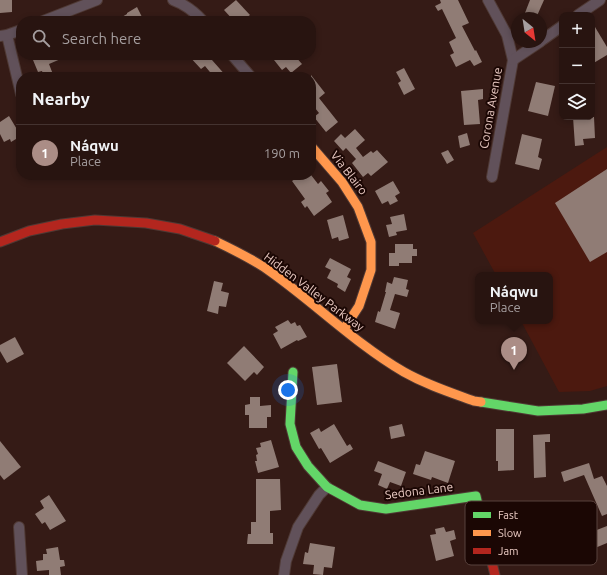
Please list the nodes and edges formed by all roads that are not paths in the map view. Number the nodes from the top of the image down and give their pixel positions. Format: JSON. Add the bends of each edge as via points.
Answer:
{"nodes":[{"id":1,"x":97,"y":0,"type":"edge"},
{"id":2,"x":173,"y":0,"type":"edge"},
{"id":3,"x":488,"y":0,"type":"edge"},
{"id":4,"x":600,"y":0,"type":"edge"},
{"id":5,"x":582,"y":12,"type":"edge"},
{"id":6,"x":56,"y":16,"type":"edge"},
{"id":7,"x":199,"y":16,"type":"edge"},
{"id":8,"x":559,"y":28,"type":"edge"},
{"id":9,"x":16,"y":32,"type":"edge"},
{"id":10,"x":3,"y":36,"type":"edge"},
{"id":11,"x":547,"y":37,"type":"edge"},
{"id":12,"x":531,"y":48,"type":"edge"},
{"id":13,"x":236,"y":60,"type":"edge"},
{"id":14,"x":513,"y":60,"type":"junction"},
{"id":15,"x":247,"y":72,"type":"edge"},
{"id":16,"x":16,"y":78,"type":"edge"},
{"id":17,"x":316,"y":152,"type":"edge"},
{"id":18,"x":492,"y":177,"type":"dead end"},
{"id":19,"x":0,"y":242,"type":"edge"},
{"id":20,"x":344,"y":329,"type":"junction"},
{"id":21,"x":293,"y":372,"type":"dead end"},
{"id":22,"x":607,"y":405,"type":"edge"},
{"id":23,"x":327,"y":487,"type":"junction"},
{"id":24,"x":477,"y":501,"type":"edge"},
{"id":25,"x":19,"y":527,"type":"dead end"},
{"id":26,"x":493,"y":565,"type":"edge"},
{"id":27,"x":22,"y":575,"type":"edge"},
{"id":28,"x":284,"y":575,"type":"edge"},
{"id":29,"x":495,"y":575,"type":"edge"}],
"edges":[{"from":1,"to":6,"type":"street"},
{"from":2,"to":7,"type":"street"},
{"from":3,"to":14,"type":"street","name":"Corona Avenue","via":[[507,35]]},
{"from":4,"to":5,"type":"street"},
{"from":8,"to":11,"type":"street"},
{"from":9,"to":10,"type":"street"},
{"from":10,"to":16,"type":"street"},
{"from":12,"to":14,"type":"street"},
{"from":13,"to":15,"type":"street"},
{"from":14,"to":18,"type":"street","name":"Corona Avenue"},
{"from":17,"to":20,"type":"main road","name":"Via Blairo","via":[[342,182],[358,207],[371,242],[371,270],[359,306]]},
{"from":19,"to":20,"type":"main road","name":"Hidden Valley Parkway","via":[[29,231],[95,220],[123,220],[180,229],[212,240],[270,271]]},
{"from":20,"to":22,"type":"main road","name":"Hidden Valley Parkway","via":[[403,371],[427,384],[474,401],[538,411]]},
{"from":21,"to":23,"type":"main road","name":"Sedona Lane","via":[[290,424],[296,447],[308,466]]},
{"from":23,"to":24,"type":"main road","name":"Sedona Lane","via":[[360,505],[386,509],[476,496]]},
{"from":23,"to":28,"type":"street","via":[[298,528]]},
{"from":25,"to":27,"type":"street"},
{"from":26,"to":29,"type":"main road","name":"Sedona Lane"}]}
